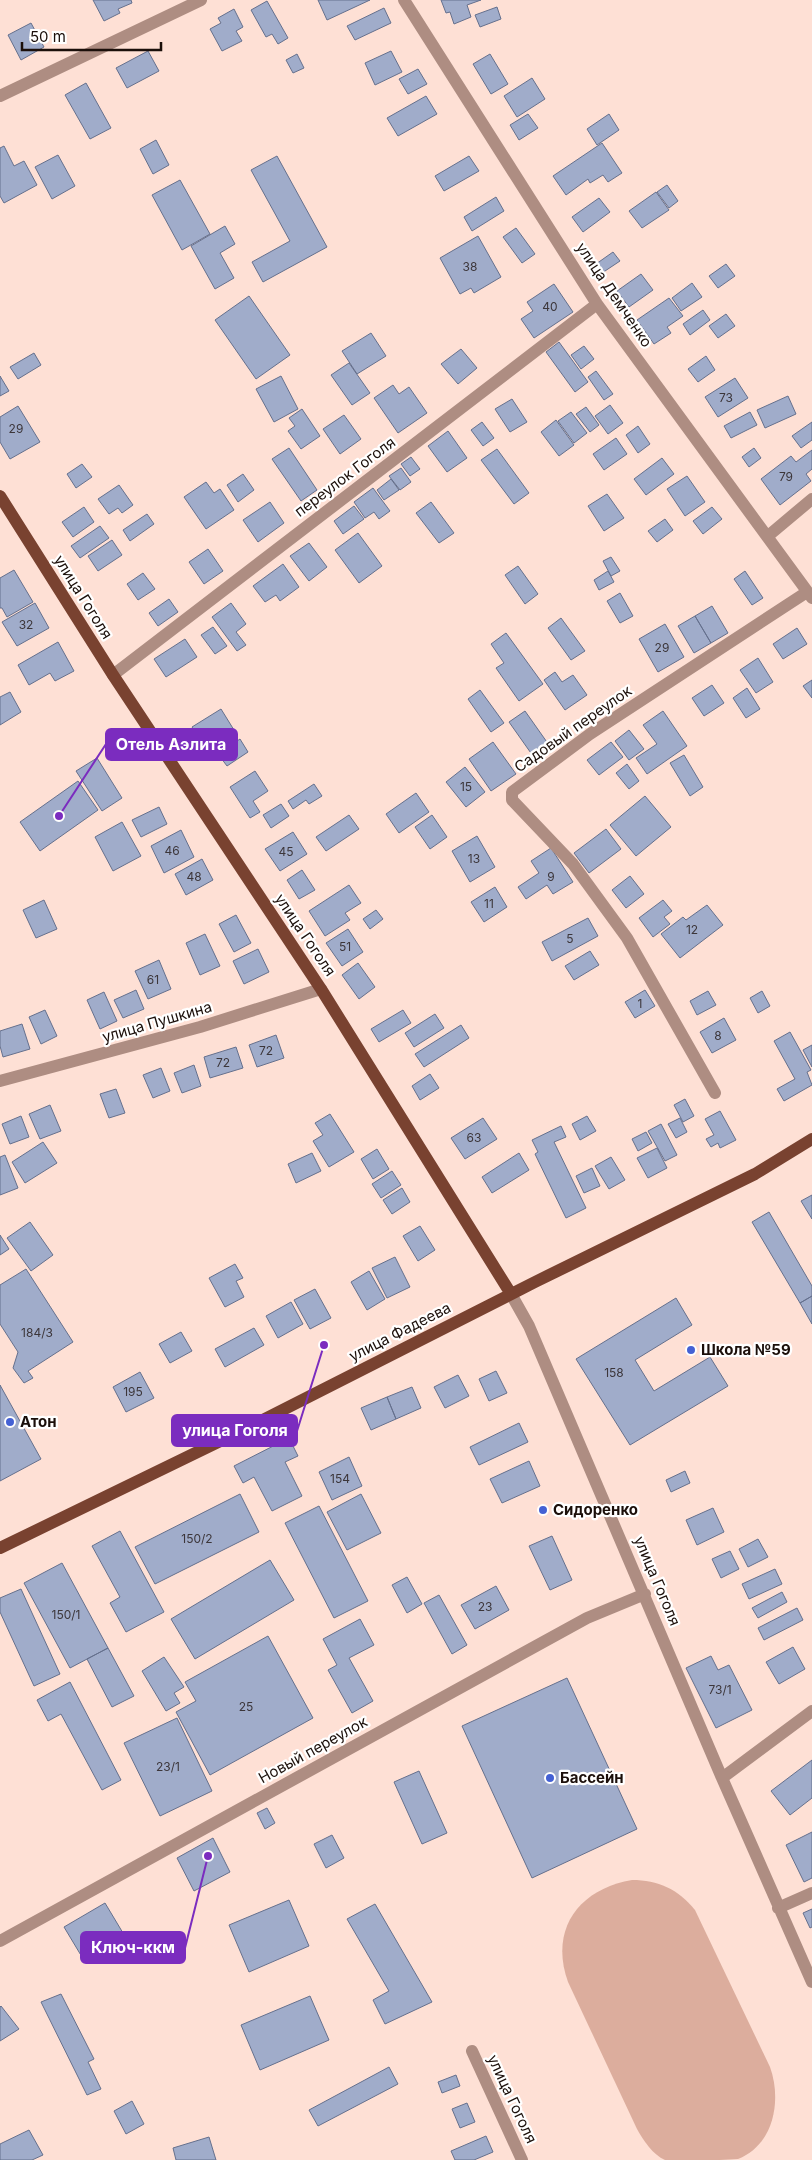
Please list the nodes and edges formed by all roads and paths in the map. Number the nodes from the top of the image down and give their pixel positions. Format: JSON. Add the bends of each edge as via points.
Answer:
{"nodes":[{"id":1,"x":201,"y":0,"type":"edge"},
{"id":2,"x":404,"y":0,"type":"edge"},
{"id":3,"x":0,"y":96,"type":"edge"},
{"id":4,"x":597,"y":304,"type":"junction"},
{"id":5,"x":0,"y":496,"type":"edge"},
{"id":6,"x":812,"y":499,"type":"edge"},
{"id":7,"x":768,"y":536,"type":"junction"},
{"id":8,"x":810,"y":595,"type":"edge"},
{"id":9,"x":113,"y":675,"type":"junction"},
{"id":10,"x":321,"y":989,"type":"junction"},
{"id":11,"x":0,"y":1081,"type":"edge"},
{"id":12,"x":715,"y":1093,"type":"dead end"},
{"id":13,"x":812,"y":1139,"type":"edge"},
{"id":14,"x":511,"y":1294,"type":"junction"},
{"id":15,"x":0,"y":1548,"type":"edge"},
{"id":16,"x":645,"y":1594,"type":"junction"},
{"id":17,"x":812,"y":1711,"type":"edge"},
{"id":18,"x":722,"y":1778,"type":"junction"},
{"id":19,"x":812,"y":1893,"type":"edge"},
{"id":20,"x":778,"y":1908,"type":"junction"},
{"id":21,"x":0,"y":1941,"type":"edge"},
{"id":22,"x":812,"y":1982,"type":"edge"},
{"id":23,"x":472,"y":2051,"type":"dead end"},
{"id":24,"x":522,"y":2160,"type":"edge"}],
"edges":[{"from":1,"to":3,"type":"street"},
{"from":2,"to":4,"type":"street","name":"улица Демченко"},
{"from":4,"to":7,"type":"street","name":"улица Демченко"},
{"from":4,"to":9,"type":"street","name":"переулок Гоголя"},
{"from":5,"to":9,"type":"main road","name":"улица Гоголя"},
{"from":6,"to":7,"type":"street"},
{"from":7,"to":8,"type":"street","name":"улица Демченко"},
{"from":8,"to":12,"type":"street","name":"Садовый переулок","via":[[590,734],[512,792],[512,800],[573,864],[627,938]]},
{"from":9,"to":10,"type":"main road","name":"улица Гоголя"},
{"from":10,"to":11,"type":"street","name":"улица Пушкина","via":[[200,1027]]},
{"from":10,"to":14,"type":"main road","name":"улица Гоголя"},
{"from":13,"to":14,"type":"main road","name":"улица Фадеева","via":[[755,1174]]},
{"from":14,"to":15,"type":"main road","name":"улица Фадеева"},
{"from":14,"to":16,"type":"street","name":"улица Гоголя","via":[[529,1326]]},
{"from":16,"to":18,"type":"street","name":"улица Гоголя"},
{"from":16,"to":21,"type":"street","name":"Новый переулок","via":[[586,1618]]},
{"from":17,"to":18,"type":"street"},
{"from":18,"to":20,"type":"street","name":"улица Гоголя"},
{"from":19,"to":20,"type":"street"},
{"from":20,"to":22,"type":"street","name":"улица Гоголя"},
{"from":23,"to":24,"type":"street","name":"улица Гоголя"}]}
